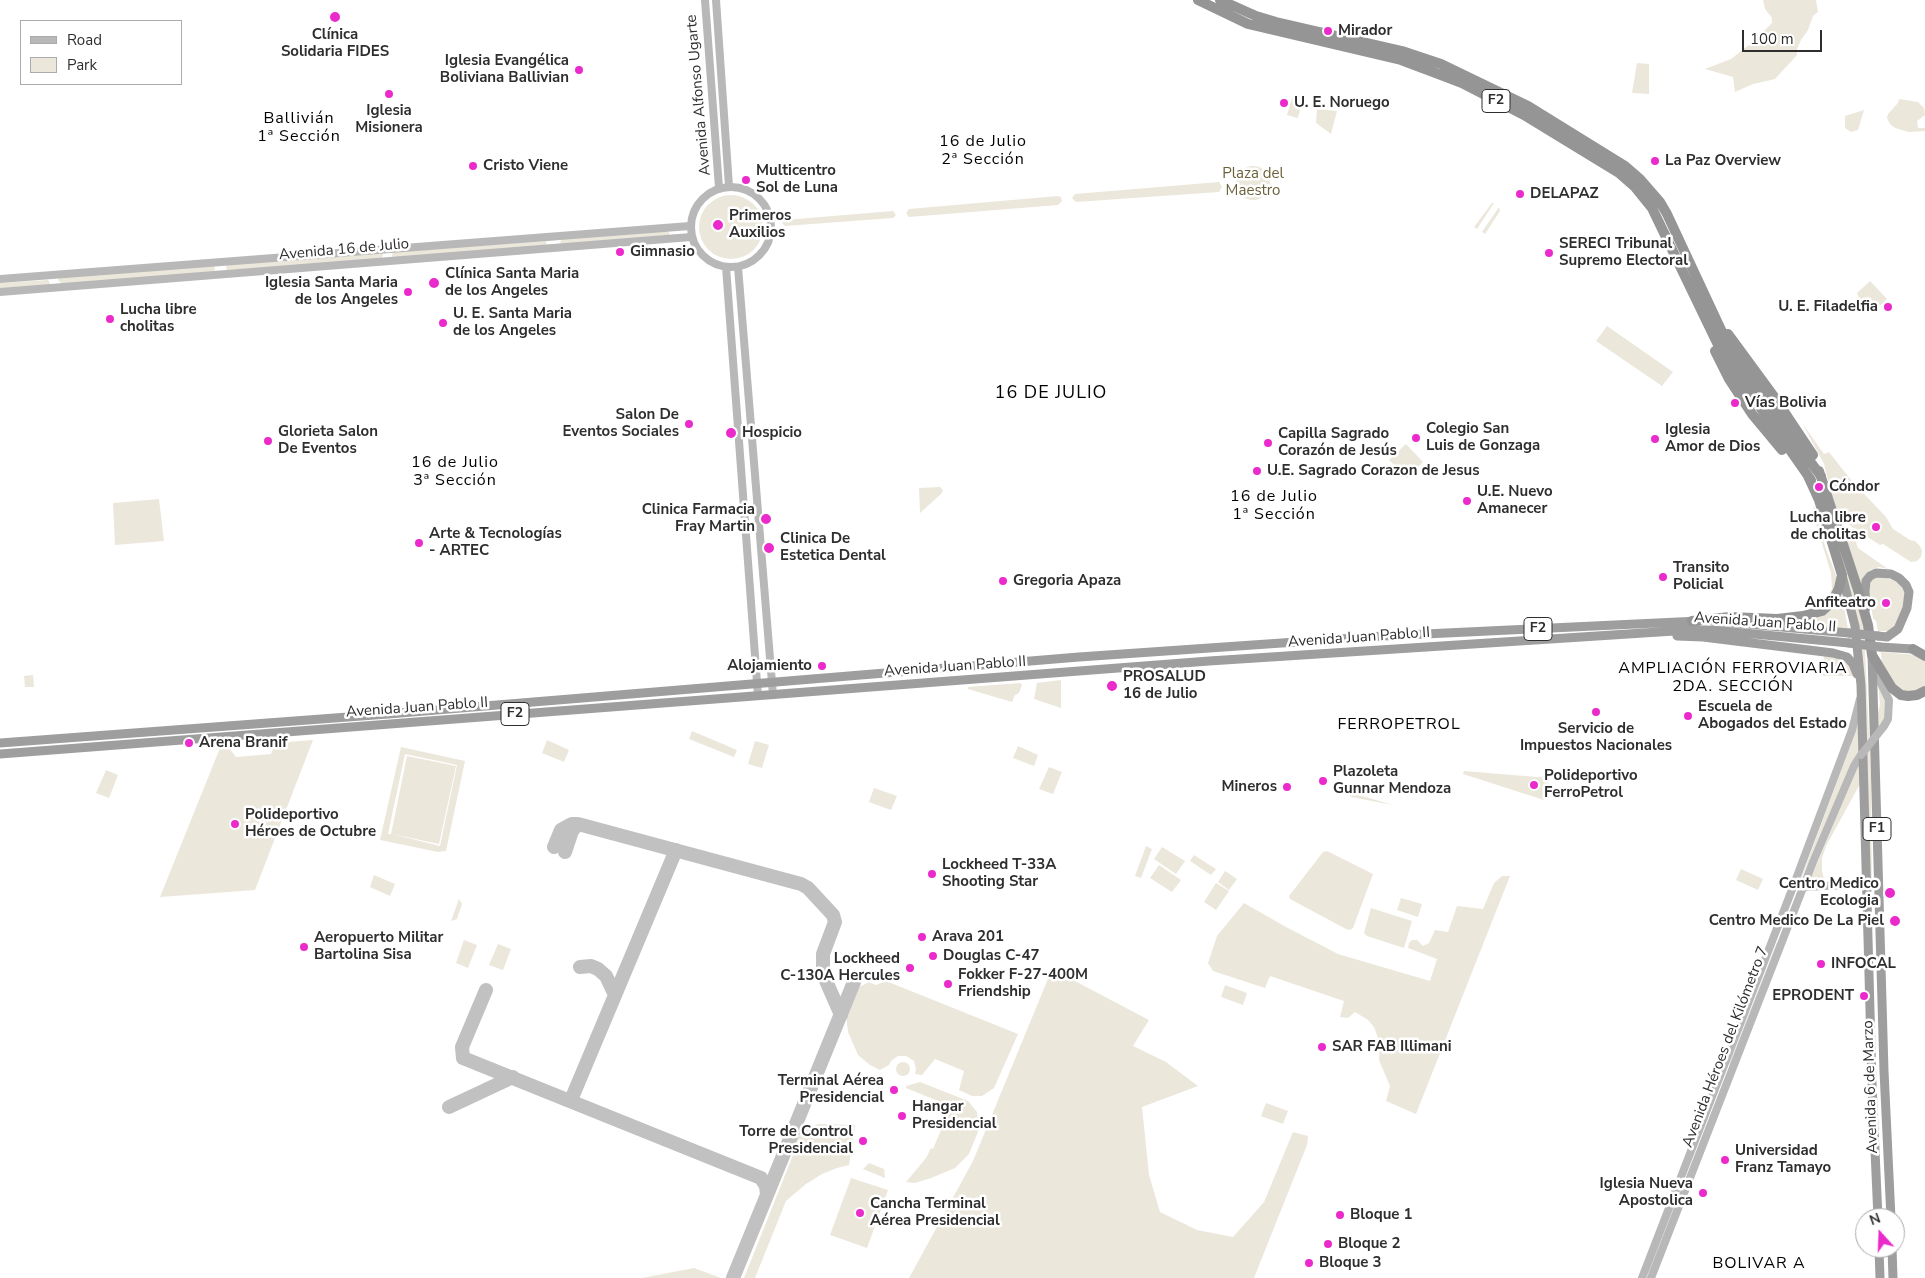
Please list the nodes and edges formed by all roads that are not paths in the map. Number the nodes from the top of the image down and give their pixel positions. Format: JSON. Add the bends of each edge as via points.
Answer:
{"nodes":[{"id":1,"x":705,"y":0,"type":"edge"},
{"id":2,"x":716,"y":0,"type":"edge"},
{"id":3,"x":1198,"y":0,"type":"edge"},
{"id":4,"x":1220,"y":0,"type":"edge"},
{"id":5,"x":729,"y":186,"type":"junction"},
{"id":6,"x":719,"y":188,"type":"junction"},
{"id":7,"x":690,"y":226,"type":"junction"},
{"id":8,"x":691,"y":237,"type":"junction"},
{"id":9,"x":726,"y":267,"type":"junction"},
{"id":10,"x":738,"y":267,"type":"junction"},
{"id":11,"x":0,"y":279,"type":"edge"},
{"id":12,"x":0,"y":292,"type":"edge"},
{"id":13,"x":1842,"y":574,"type":"junction"},
{"id":14,"x":1692,"y":621,"type":"junction"},
{"id":15,"x":1868,"y":626,"type":"junction"},
{"id":16,"x":1639,"y":635,"type":"junction"},
{"id":17,"x":1913,"y":649,"type":"joint"},
{"id":18,"x":1872,"y":654,"type":"junction"},
{"id":19,"x":1925,"y":656,"type":"edge"},
{"id":20,"x":1872,"y":667,"type":"junction"},
{"id":21,"x":772,"y":682,"type":"junction"},
{"id":22,"x":758,"y":683,"type":"junction"},
{"id":23,"x":1861,"y":689,"type":"junction"},
{"id":24,"x":1925,"y":691,"type":"edge"},
{"id":25,"x":773,"y":695,"type":"junction"},
{"id":26,"x":758,"y":696,"type":"junction"},
{"id":27,"x":0,"y":743,"type":"edge"},
{"id":28,"x":0,"y":754,"type":"edge"},
{"id":29,"x":1865,"y":884,"type":"junction"},
{"id":30,"x":1804,"y":887,"type":"junction"},
{"id":31,"x":1878,"y":1208,"type":"edge"},
{"id":32,"x":1890,"y":1208,"type":"edge"},
{"id":33,"x":1879,"y":1258,"type":"edge"},
{"id":34,"x":1892,"y":1258,"type":"edge"},
{"id":35,"x":1647,"y":1276,"type":"edge"},
{"id":36,"x":1880,"y":1278,"type":"edge"},
{"id":37,"x":1893,"y":1278,"type":"edge"}],
"edges":[{"from":1,"to":6,"type":"main road","name":"Avenida Alfonso Ugarte"},
{"from":2,"to":5,"type":"main road","name":"Avenida Alfonso Ugarte"},
{"from":3,"to":13,"type":"highway","number":"F2","via":[[1248,24],[1401,60],[1441,74],[1524,115],[1619,172],[1652,208],[1722,353],[1811,480]]},
{"from":4,"to":15,"type":"highway","number":"F2","via":[[1256,16],[1402,51],[1441,64],[1528,106],[1607,154],[1640,179],[1667,214],[1733,348],[1813,459]]},
{"from":5,"to":6,"type":"main road"},
{"from":5,"to":10,"type":"main road","via":[[754,193],[767,208],[771,224],[768,243],[763,251]]},
{"from":6,"to":7,"type":"main road","via":[[697,205]]},
{"from":7,"to":8,"type":"main road"},
{"from":7,"to":11,"type":"main road","name":"Avenida 16 de Julio"},
{"from":8,"to":9,"type":"main road","via":[[706,259]]},
{"from":8,"to":12,"type":"main road","name":"Avenida 16 de Julio"},
{"from":9,"to":10,"type":"main road"},
{"from":9,"to":22,"type":"main road"},
{"from":10,"to":21,"type":"main road"},
{"from":13,"to":14,"type":"highway","number":"F2","via":[[1832,601],[1814,614]]},
{"from":13,"to":23,"type":"highway","number":"F1","via":[[1855,626]]},
{"from":14,"to":15,"type":"highway","name":"Avenida Juan Pablo II","number":"F2","bridge":true,"via":[[1882,637],[1898,629],[1904,618],[1909,592],[1899,578],[1882,572],[1866,581]]},
{"from":14,"to":21,"type":"highway","name":"Avenida Juan Pablo II","number":"F2","via":[[1383,636]]},
{"from":15,"to":18,"type":"highway","number":"F2"},
{"from":16,"to":17,"type":"highway","name":"Avenida Juan Pablo II","number":"F2","bridge":true,"via":[[1712,630]]},
{"from":16,"to":23,"type":"highway","number":"F2","via":[[1703,637],[1842,655],[1853,664]]},
{"from":16,"to":25,"type":"highway","name":"Avenida Juan Pablo II","number":"F2","via":[[1209,662]]},
{"from":17,"to":19,"type":"highway","number":"F2"},
{"from":18,"to":20,"type":"highway","name":"Avenida 6 de Marzo","number":"F1"},
{"from":18,"to":24,"type":"highway","number":"F2","via":[[1892,688],[1901,695]]},
{"from":20,"to":30,"type":"main road","name":"Avenida Héroes del Kilómetro 7","bridge":true,"via":[[1889,700],[1888,719],[1851,772]]},
{"from":20,"to":32,"type":"highway","name":"Avenida 6 de Marzo","number":"F1"},
{"from":21,"to":22,"type":"highway","name":"Avenida Juan Pablo II","number":"F2"},
{"from":21,"to":25,"type":"main road"},
{"from":22,"to":26,"type":"main road"},
{"from":22,"to":27,"type":"highway","name":"Avenida Juan Pablo II","number":"F2"},
{"from":23,"to":29,"type":"highway","name":"Avenida 6 de Marzo","number":"F1"},
{"from":23,"to":35,"type":"main road","name":"Avenida Héroes del Kilómetro 7","via":[[1852,730]]},
{"from":25,"to":26,"type":"highway","name":"Avenida Juan Pablo II","number":"F2"},
{"from":26,"to":28,"type":"highway","name":"Avenida Juan Pablo II","number":"F2"},
{"from":29,"to":30,"type":"main road"},
{"from":29,"to":31,"type":"highway","name":"Avenida 6 de Marzo","number":"F1"},
{"from":30,"to":35,"type":"main road","name":"Avenida Héroes del Kilómetro 7"},
{"from":33,"to":36,"type":"highway"},
{"from":34,"to":37,"type":"highway"}]}
